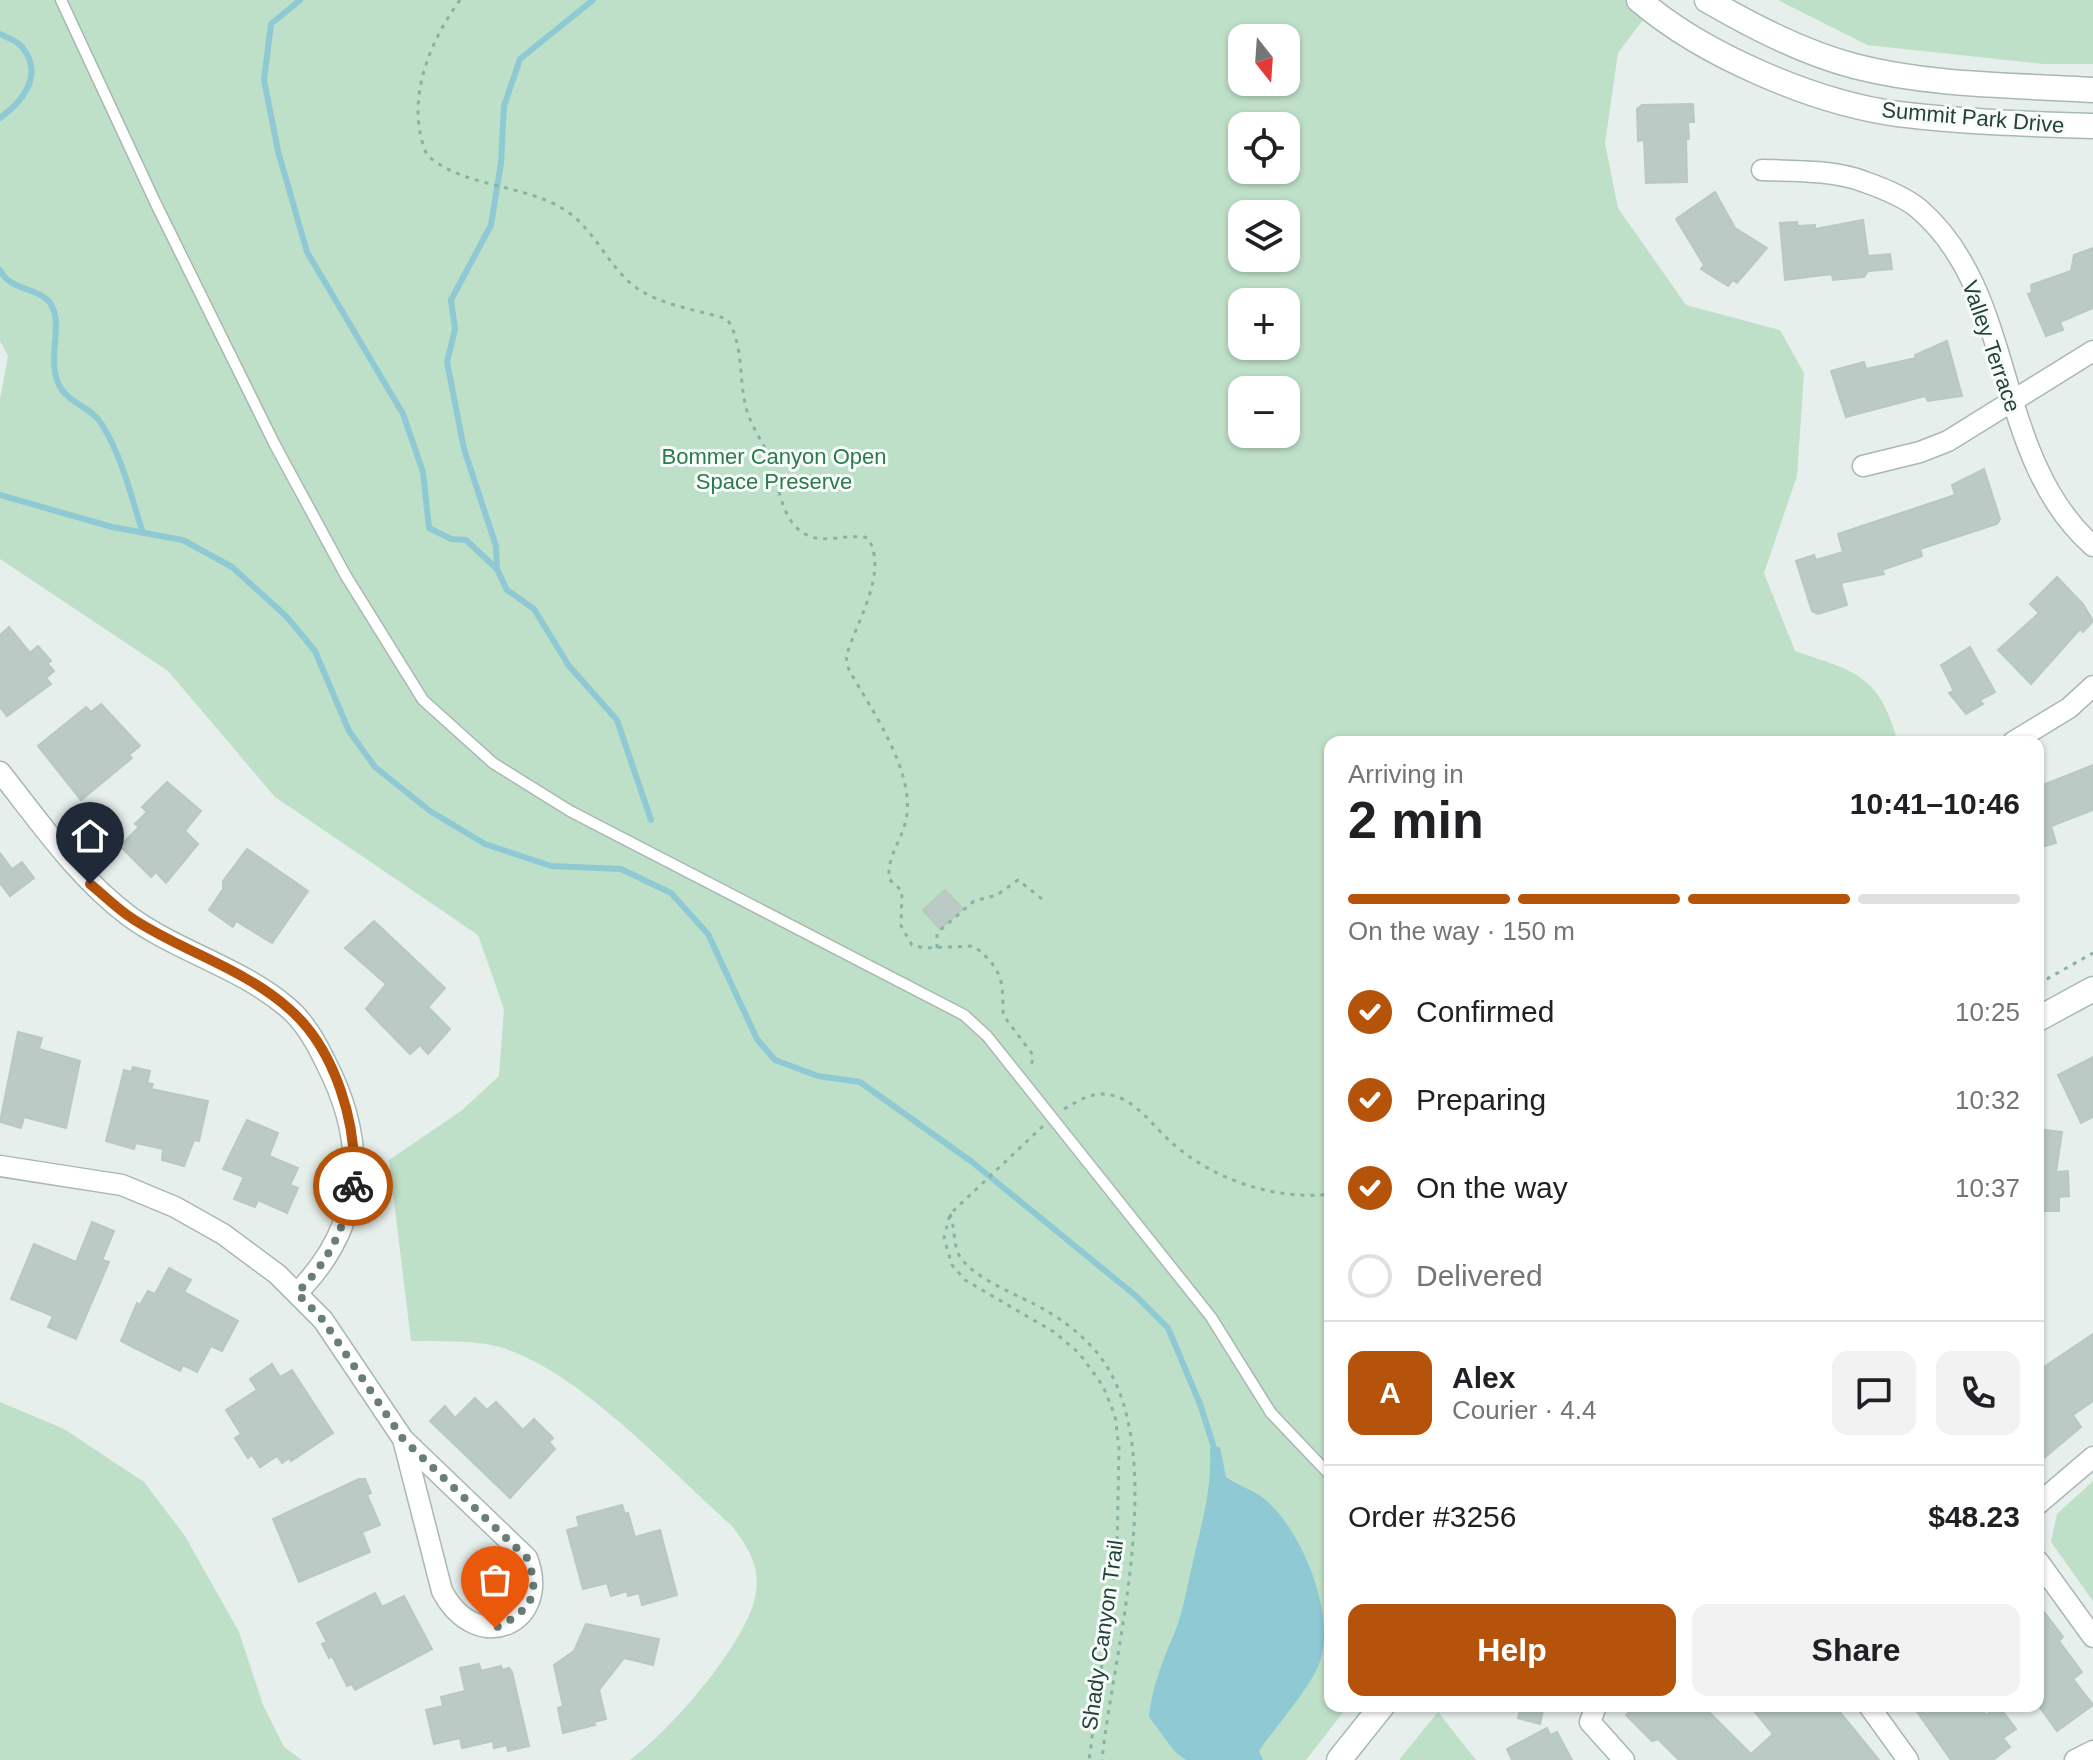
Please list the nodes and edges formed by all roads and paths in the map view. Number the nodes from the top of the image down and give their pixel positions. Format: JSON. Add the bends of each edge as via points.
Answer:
{"nodes":[{"id":1,"x":61,"y":0,"type":"edge"},
{"id":2,"x":460,"y":0,"type":"edge"},
{"id":3,"x":1639,"y":0,"type":"edge"},
{"id":4,"x":1707,"y":0,"type":"edge"},
{"id":5,"x":2093,"y":90,"type":"edge"},
{"id":6,"x":2093,"y":126,"type":"edge"},
{"id":7,"x":1762,"y":170,"type":"dead end"},
{"id":8,"x":2093,"y":351,"type":"edge"},
{"id":9,"x":2012,"y":401,"type":"junction"},
{"id":10,"x":1863,"y":466,"type":"dead end"},
{"id":11,"x":2093,"y":546,"type":"edge"},
{"id":12,"x":2093,"y":686,"type":"edge"},
{"id":13,"x":2023,"y":736,"type":"edge"},
{"id":14,"x":0,"y":772,"type":"edge"},
{"id":15,"x":1046,"y":902,"type":"dead end"},
{"id":16,"x":937,"y":948,"type":"junction"},
{"id":17,"x":2093,"y":953,"type":"edge"},
{"id":18,"x":2044,"y":981,"type":"edge"},
{"id":19,"x":2093,"y":989,"type":"edge"},
{"id":20,"x":2044,"y":1016,"type":"edge"},
{"id":21,"x":1033,"y":1076,"type":"dead end"},
{"id":22,"x":1053,"y":1117,"type":"junction"},
{"id":23,"x":0,"y":1166,"type":"edge"},
{"id":24,"x":1324,"y":1194,"type":"edge"},
{"id":25,"x":952,"y":1213,"type":"junction"},
{"id":26,"x":297,"y":1293,"type":"junction"},
{"id":27,"x":403,"y":1439,"type":"junction"},
{"id":28,"x":2093,"y":1457,"type":"edge"},
{"id":29,"x":1324,"y":1469,"type":"edge"},
{"id":30,"x":2044,"y":1499,"type":"edge"},
{"id":31,"x":2044,"y":1569,"type":"edge"},
{"id":32,"x":2093,"y":1637,"type":"edge"},
{"id":33,"x":1377,"y":1712,"type":"edge"},
{"id":34,"x":1873,"y":1712,"type":"edge"},
{"id":35,"x":1593,"y":1714,"type":"edge"},
{"id":36,"x":2093,"y":1751,"type":"edge"},
{"id":37,"x":1089,"y":1760,"type":"edge"},
{"id":38,"x":1102,"y":1760,"type":"edge"},
{"id":39,"x":1339,"y":1760,"type":"edge"},
{"id":40,"x":1624,"y":1760,"type":"edge"},
{"id":41,"x":1908,"y":1760,"type":"edge"},
{"id":42,"x":2075,"y":1760,"type":"edge"}],
"edges":[{"from":1,"to":22,"type":"lane","via":[[275,445],[346,576],[423,700],[493,763],[570,811],[964,1015]]},
{"from":2,"to":16,"type":"path","via":[[427,58],[419,127],[427,155],[439,166],[516,189],[572,214],[640,290],[727,319],[737,343],[748,415],[793,522],[804,534],[819,539],[868,538],[875,551],[873,579],[846,657],[899,766],[907,799],[906,818],[888,861],[889,879],[902,891],[901,926],[912,945]]},
{"from":3,"to":6,"type":"street","name":"Summit Park Drive","via":[[1722,54],[1812,93],[1896,114]]},
{"from":4,"to":5,"type":"street","name":"Summit Park Drive","via":[[1797,46],[1853,65],[1961,82]]},
{"from":7,"to":9,"type":"street","name":"Valley Terrace","via":[[1863,181],[1918,208],[1957,251],[1977,292]]},
{"from":8,"to":9,"type":"street"},
{"from":9,"to":10,"type":"street","via":[[1948,441]]},
{"from":9,"to":11,"type":"street","name":"Valley Terrace","via":[[2022,436],[2050,493]]},
{"from":12,"to":13,"type":"street"},
{"from":14,"to":26,"type":"street","via":[[90,884],[132,918],[289,1008],[315,1040],[336,1080],[353,1133],[354,1183],[346,1220],[322,1268]]},
{"from":15,"to":16,"type":"path","via":[[1018,880],[997,895],[968,905],[937,933]]},
{"from":16,"to":21,"type":"path","via":[[974,946],[989,958],[1000,974],[1003,1015],[1033,1055]]},
{"from":17,"to":18,"type":"path"},
{"from":19,"to":20,"type":"street"},
{"from":22,"to":24,"type":"path","via":[[1082,1098],[1113,1095],[1137,1108],[1174,1145],[1211,1170],[1254,1187]]},
{"from":22,"to":25,"type":"path"},
{"from":22,"to":29,"type":"lane","via":[[1211,1317],[1271,1413]]},
{"from":23,"to":26,"type":"street","via":[[122,1185],[175,1207],[223,1234]]},
{"from":25,"to":37,"type":"path","name":"Shady Canyon Trail","via":[[944,1238],[958,1273],[1071,1345],[1103,1386],[1115,1416],[1117,1552]]},
{"from":25,"to":38,"type":"path","name":"Shady Canyon Trail","via":[[962,1260],[1083,1338],[1107,1365],[1126,1406],[1133,1448],[1133,1521]]},
{"from":26,"to":27,"type":"street","via":[[323,1320]]},
{"from":27,"to":27,"type":"street","via":[[442,1591],[453,1612],[471,1625],[495,1628],[514,1618],[534,1592],[535,1577],[527,1558]]},
{"from":28,"to":30,"type":"street"},
{"from":31,"to":32,"type":"street"},
{"from":33,"to":39,"type":"street"},
{"from":34,"to":41,"type":"street"},
{"from":35,"to":40,"type":"street"},
{"from":36,"to":42,"type":"street"}]}
